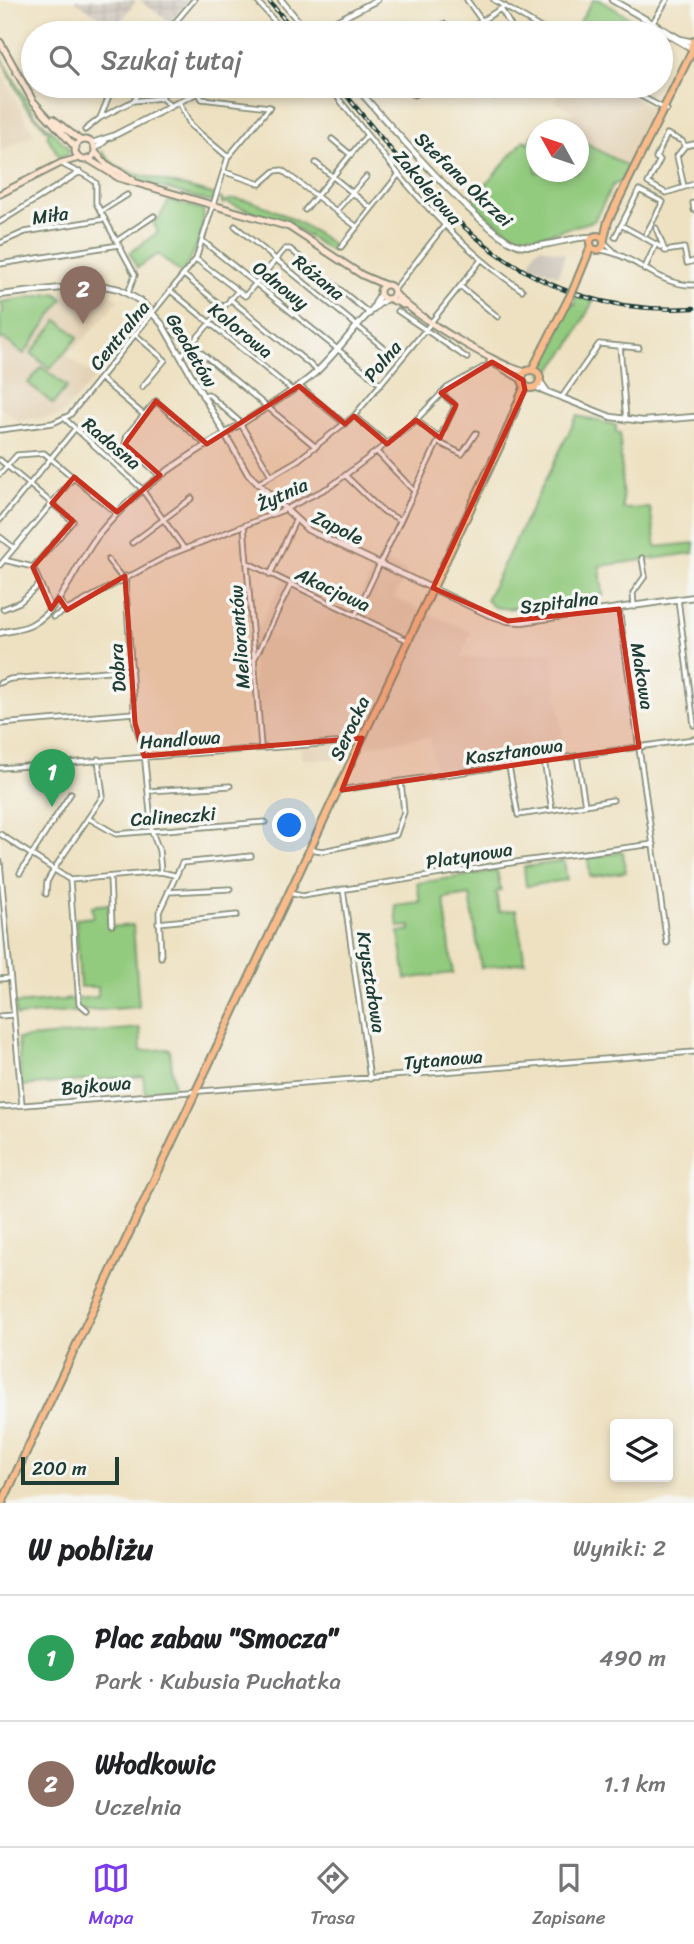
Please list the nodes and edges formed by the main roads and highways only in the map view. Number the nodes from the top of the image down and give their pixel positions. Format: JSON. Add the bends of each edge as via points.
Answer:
{"nodes":[{"id":1,"x":0,"y":42,"type":"edge"},
{"id":2,"x":693,"y":49,"type":"edge"},
{"id":3,"x":21,"y":77,"type":"edge"},
{"id":4,"x":673,"y":92,"type":"edge"},
{"id":5,"x":33,"y":98,"type":"edge"},
{"id":6,"x":670,"y":98,"type":"edge"},
{"id":7,"x":38,"y":106,"type":"junction"},
{"id":8,"x":80,"y":141,"type":"junction"},
{"id":9,"x":94,"y":148,"type":"junction"},
{"id":10,"x":76,"y":150,"type":"junction"},
{"id":11,"x":79,"y":158,"type":"junction"},
{"id":12,"x":88,"y":159,"type":"junction"},
{"id":13,"x":61,"y":163,"type":"junction"},
{"id":14,"x":146,"y":185,"type":"junction"},
{"id":15,"x":0,"y":194,"type":"edge"},
{"id":16,"x":362,"y":275,"type":"junction"},
{"id":17,"x":391,"y":288,"type":"junction"},
{"id":18,"x":380,"y":293,"type":"junction"},
{"id":19,"x":388,"y":299,"type":"junction"},
{"id":20,"x":432,"y":322,"type":"junction"},
{"id":21,"x":531,"y":380,"type":"junction"},
{"id":22,"x":2,"y":1503,"type":"edge"}],
"edges":[{"from":1,"to":3,"type":"main road"},
{"from":2,"to":4,"type":"main road","name":"Serocka","bridge":true},
{"from":5,"to":7,"type":"main road"},
{"from":6,"to":21,"type":"main road","name":"Serocka","bridge":true},
{"from":7,"to":8,"type":"main road"},
{"from":7,"to":10,"type":"main road"},
{"from":8,"to":9,"type":"main road"},
{"from":8,"to":10,"type":"main road"},
{"from":9,"to":12,"type":"main road"},
{"from":9,"to":14,"type":"main road","via":[[106,164]]},
{"from":10,"to":11,"type":"main road"},
{"from":10,"to":13,"type":"main road"},
{"from":11,"to":12,"type":"main road"},
{"from":11,"to":13,"type":"main road"},
{"from":12,"to":14,"type":"main road","via":[[119,178]]},
{"from":13,"to":15,"type":"main road"},
{"from":14,"to":16,"type":"main road","via":[[289,227]]},
{"from":16,"to":17,"type":"main road"},
{"from":16,"to":18,"type":"main road"},
{"from":17,"to":18,"type":"main road"},
{"from":17,"to":19,"type":"main road"},
{"from":17,"to":20,"type":"main road"},
{"from":18,"to":19,"type":"main road"},
{"from":19,"to":20,"type":"main road"},
{"from":20,"to":21,"type":"main road"},
{"from":21,"to":22,"type":"main road","name":"Serocka"}]}
